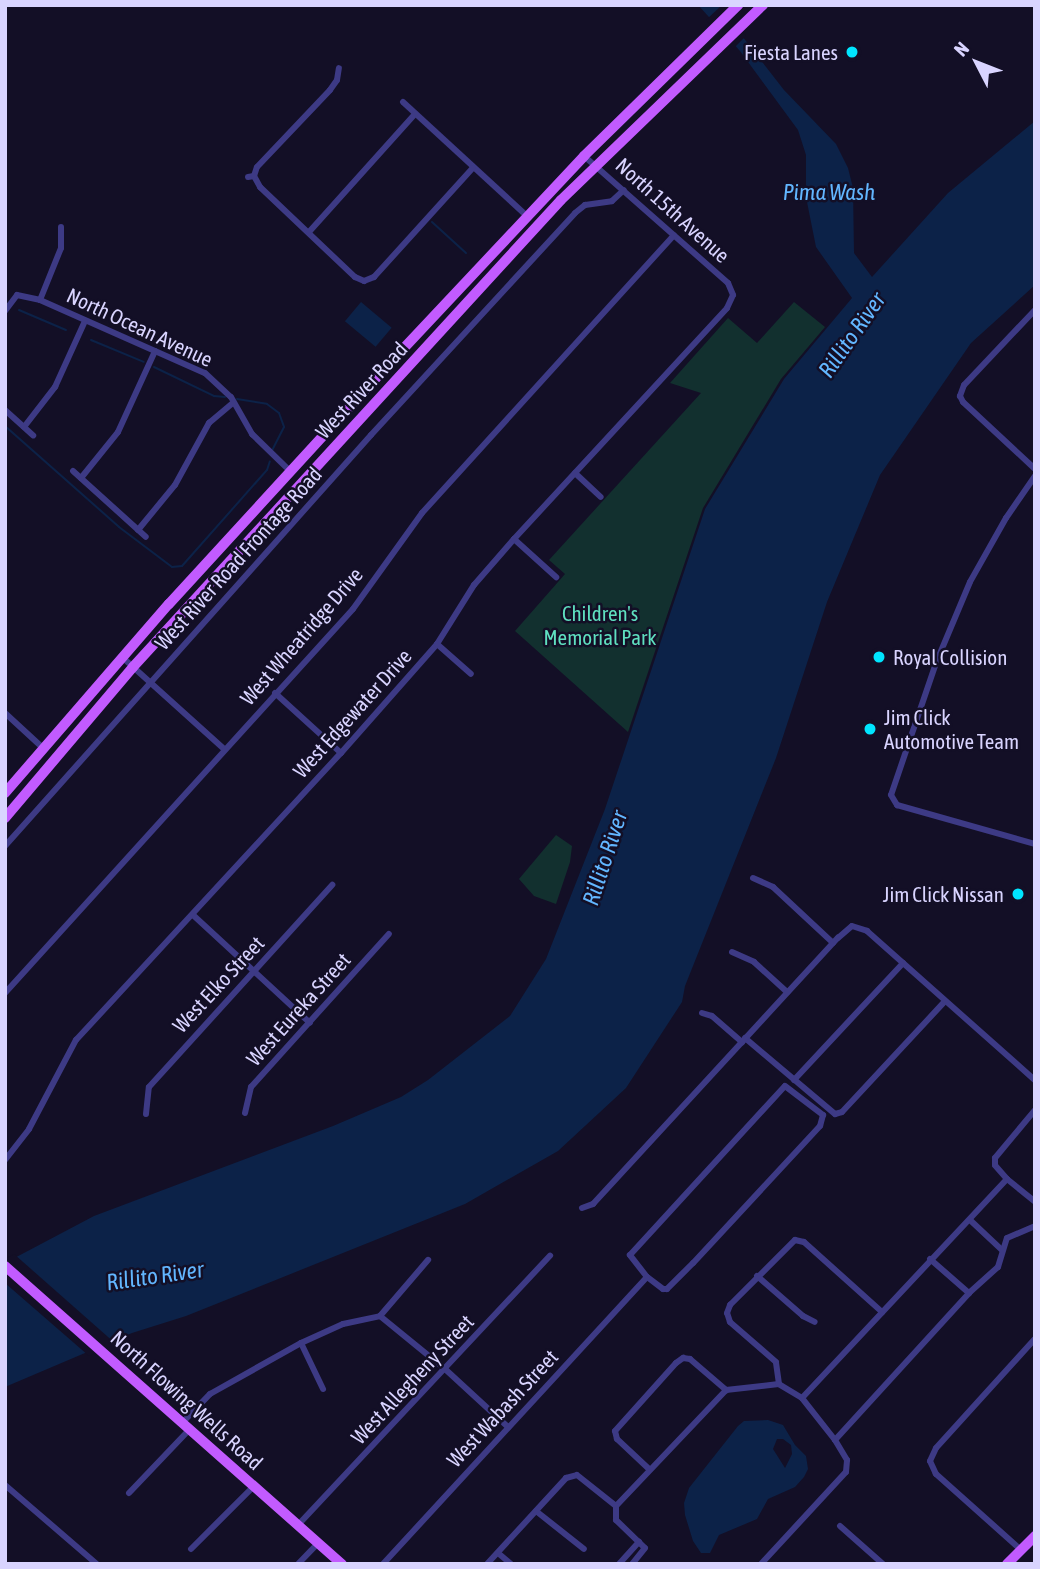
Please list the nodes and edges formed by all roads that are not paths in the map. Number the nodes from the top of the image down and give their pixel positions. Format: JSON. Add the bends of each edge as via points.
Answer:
{"nodes":[{"id":1,"x":763,"y":5,"type":"edge"},
{"id":2,"x":736,"y":7,"type":"edge"},
{"id":3,"x":339,"y":68,"type":"dead end"},
{"id":4,"x":403,"y":102,"type":"dead end"},
{"id":5,"x":415,"y":114,"type":"junction"},
{"id":6,"x":584,"y":156,"type":"junction"},
{"id":7,"x":596,"y":165,"type":"junction"},
{"id":8,"x":473,"y":168,"type":"junction"},
{"id":9,"x":624,"y":190,"type":"junction"},
{"id":10,"x":527,"y":216,"type":"junction"},
{"id":11,"x":61,"y":227,"type":"dead end"},
{"id":12,"x":309,"y":232,"type":"junction"},
{"id":13,"x":674,"y":235,"type":"junction"},
{"id":14,"x":12,"y":288,"type":"dead end"},
{"id":15,"x":17,"y":295,"type":"junction"},
{"id":16,"x":733,"y":295,"type":"junction"},
{"id":17,"x":743,"y":296,"type":"dead end"},
{"id":18,"x":40,"y":300,"type":"junction"},
{"id":19,"x":1035,"y":303,"type":"edge"},
{"id":20,"x":5,"y":311,"type":"edge"},
{"id":21,"x":1032,"y":312,"type":"edge"},
{"id":22,"x":85,"y":321,"type":"junction"},
{"id":23,"x":155,"y":351,"type":"junction"},
{"id":24,"x":233,"y":403,"type":"junction"},
{"id":25,"x":5,"y":411,"type":"edge"},
{"id":26,"x":24,"y":427,"type":"junction"},
{"id":27,"x":33,"y":435,"type":"dead end"},
{"id":28,"x":1035,"y":469,"type":"edge"},
{"id":29,"x":74,"y":471,"type":"dead end"},
{"id":30,"x":292,"y":473,"type":"junction"},
{"id":31,"x":575,"y":473,"type":"junction"},
{"id":32,"x":1035,"y":476,"type":"edge"},
{"id":33,"x":81,"y":478,"type":"junction"},
{"id":34,"x":601,"y":497,"type":"dead end"},
{"id":35,"x":138,"y":530,"type":"junction"},
{"id":36,"x":146,"y":537,"type":"dead end"},
{"id":37,"x":514,"y":539,"type":"junction"},
{"id":38,"x":556,"y":577,"type":"dead end"},
{"id":39,"x":437,"y":644,"type":"junction"},
{"id":40,"x":122,"y":657,"type":"junction"},
{"id":41,"x":133,"y":667,"type":"junction"},
{"id":42,"x":471,"y":674,"type":"dead end"},
{"id":43,"x":151,"y":682,"type":"junction"},
{"id":44,"x":275,"y":693,"type":"junction"},
{"id":45,"x":5,"y":713,"type":"edge"},
{"id":46,"x":43,"y":748,"type":"junction"},
{"id":47,"x":224,"y":749,"type":"junction"},
{"id":48,"x":341,"y":753,"type":"junction"},
{"id":49,"x":5,"y":793,"type":"edge"},
{"id":50,"x":5,"y":818,"type":"edge"},
{"id":51,"x":1035,"y":844,"type":"edge"},
{"id":52,"x":5,"y":846,"type":"edge"},
{"id":53,"x":753,"y":878,"type":"dead end"},
{"id":54,"x":332,"y":885,"type":"dead end"},
{"id":55,"x":193,"y":915,"type":"junction"},
{"id":56,"x":389,"y":934,"type":"dead end"},
{"id":57,"x":833,"y":943,"type":"junction"},
{"id":58,"x":732,"y":952,"type":"dead end"},
{"id":59,"x":903,"y":963,"type":"junction"},
{"id":60,"x":255,"y":971,"type":"junction"},
{"id":61,"x":787,"y":992,"type":"junction"},
{"id":62,"x":5,"y":993,"type":"edge"},
{"id":63,"x":945,"y":1001,"type":"junction"},
{"id":64,"x":702,"y":1013,"type":"dead end"},
{"id":65,"x":310,"y":1023,"type":"junction"},
{"id":66,"x":743,"y":1040,"type":"junction"},
{"id":67,"x":794,"y":1080,"type":"junction"},
{"id":68,"x":1035,"y":1080,"type":"edge"},
{"id":69,"x":1035,"y":1111,"type":"edge"},
{"id":70,"x":245,"y":1113,"type":"dead end"},
{"id":71,"x":146,"y":1114,"type":"dead end"},
{"id":72,"x":1027,"y":1120,"type":"junction"},
{"id":73,"x":1035,"y":1127,"type":"edge"},
{"id":74,"x":5,"y":1160,"type":"edge"},
{"id":75,"x":1007,"y":1179,"type":"junction"},
{"id":76,"x":1035,"y":1202,"type":"edge"},
{"id":77,"x":582,"y":1208,"type":"dead end"},
{"id":78,"x":970,"y":1220,"type":"junction"},
{"id":79,"x":1035,"y":1226,"type":"edge"},
{"id":80,"x":1002,"y":1250,"type":"junction"},
{"id":81,"x":550,"y":1256,"type":"dead end"},
{"id":82,"x":930,"y":1259,"type":"junction"},
{"id":83,"x":428,"y":1260,"type":"dead end"},
{"id":84,"x":5,"y":1266,"type":"edge"},
{"id":85,"x":757,"y":1276,"type":"junction"},
{"id":86,"x":647,"y":1277,"type":"junction"},
{"id":87,"x":969,"y":1293,"type":"junction"},
{"id":88,"x":882,"y":1312,"type":"junction"},
{"id":89,"x":380,"y":1316,"type":"junction"},
{"id":90,"x":815,"y":1322,"type":"dead end"},
{"id":91,"x":1035,"y":1339,"type":"edge"},
{"id":92,"x":301,"y":1343,"type":"junction"},
{"id":93,"x":446,"y":1369,"type":"junction"},
{"id":94,"x":779,"y":1384,"type":"junction"},
{"id":95,"x":323,"y":1389,"type":"dead end"},
{"id":96,"x":726,"y":1390,"type":"junction"},
{"id":97,"x":802,"y":1398,"type":"junction"},
{"id":98,"x":186,"y":1425,"type":"junction"},
{"id":99,"x":508,"y":1427,"type":"junction"},
{"id":100,"x":835,"y":1440,"type":"junction"},
{"id":101,"x":920,"y":1460,"type":"dead end"},
{"id":102,"x":930,"y":1461,"type":"junction"},
{"id":103,"x":649,"y":1469,"type":"junction"},
{"id":104,"x":5,"y":1485,"type":"edge"},
{"id":105,"x":254,"y":1486,"type":"junction"},
{"id":106,"x":129,"y":1493,"type":"dead end"},
{"id":107,"x":616,"y":1506,"type":"junction"},
{"id":108,"x":536,"y":1511,"type":"junction"},
{"id":109,"x":298,"y":1525,"type":"junction"},
{"id":110,"x":841,"y":1526,"type":"dead end"},
{"id":111,"x":1035,"y":1536,"type":"edge"},
{"id":112,"x":639,"y":1542,"type":"junction"},
{"id":113,"x":318,"y":1543,"type":"junction"},
{"id":114,"x":191,"y":1549,"type":"dead end"},
{"id":115,"x":584,"y":1549,"type":"dead end"},
{"id":116,"x":1020,"y":1549,"type":"junction"},
{"id":117,"x":498,"y":1553,"type":"junction"},
{"id":118,"x":880,"y":1563,"type":"edge"},
{"id":119,"x":97,"y":1564,"type":"edge"},
{"id":120,"x":298,"y":1564,"type":"edge"},
{"id":121,"x":342,"y":1564,"type":"edge"},
{"id":122,"x":383,"y":1564,"type":"edge"},
{"id":123,"x":487,"y":1564,"type":"edge"},
{"id":124,"x":511,"y":1564,"type":"edge"},
{"id":125,"x":619,"y":1564,"type":"edge"},
{"id":126,"x":632,"y":1564,"type":"edge"},
{"id":127,"x":761,"y":1564,"type":"edge"},
{"id":128,"x":1007,"y":1564,"type":"edge"}],
"edges":[{"from":1,"to":7,"type":"main road","name":"West River Road"},
{"from":2,"to":6,"type":"main road","name":"West River Road"},
{"from":3,"to":12,"type":"street","via":[[330,90],[251,176]]},
{"from":4,"to":5,"type":"street"},
{"from":5,"to":8,"type":"street"},
{"from":5,"to":12,"type":"street"},
{"from":6,"to":7,"type":"street","name":"North 15th Avenue"},
{"from":6,"to":10,"type":"main road","name":"West River Road"},
{"from":7,"to":9,"type":"street","name":"North 15th Avenue"},
{"from":7,"to":41,"type":"main road","name":"West River Road"},
{"from":8,"to":10,"type":"street"},
{"from":8,"to":12,"type":"street","via":[[364,284]]},
{"from":9,"to":13,"type":"street","name":"North 15th Avenue"},
{"from":9,"to":43,"type":"street","name":"West River Road Frontage Road","via":[[612,201],[585,205],[575,212]]},
{"from":10,"to":30,"type":"main road","name":"West River Road"},
{"from":11,"to":18,"type":"street","via":[[61,248]]},
{"from":13,"to":16,"type":"street","name":"North 15th Avenue","via":[[728,283]]},
{"from":13,"to":44,"type":"street","name":"West Wheatridge Drive","via":[[422,513],[354,609]]},
{"from":14,"to":15,"type":"street"},
{"from":15,"to":18,"type":"street","name":"North Ocean Avenue"},
{"from":15,"to":20,"type":"street"},
{"from":16,"to":17,"type":"street"},
{"from":16,"to":31,"type":"street","name":"West Edgewater Drive","via":[[727,309]]},
{"from":18,"to":22,"type":"street","name":"North Ocean Avenue"},
{"from":19,"to":21,"type":"street"},
{"from":21,"to":28,"type":"street","via":[[964,385],[960,396]]},
{"from":22,"to":23,"type":"street","name":"North Ocean Avenue"},
{"from":22,"to":26,"type":"street","via":[[55,387]]},
{"from":23,"to":24,"type":"street","name":"North Ocean Avenue","via":[[205,373]]},
{"from":23,"to":33,"type":"street","via":[[118,432]]},
{"from":24,"to":30,"type":"street","name":"North Ocean Avenue","via":[[252,434]]},
{"from":24,"to":35,"type":"street","via":[[209,423],[175,485]]},
{"from":25,"to":26,"type":"street"},
{"from":26,"to":27,"type":"street"},
{"from":29,"to":33,"type":"street"},
{"from":30,"to":40,"type":"main road","name":"West River Road"},
{"from":31,"to":34,"type":"street"},
{"from":31,"to":37,"type":"street","name":"West Edgewater Drive"},
{"from":32,"to":51,"type":"street","via":[[970,583],[936,663],[892,790],[897,805]]},
{"from":33,"to":35,"type":"street"},
{"from":35,"to":36,"type":"street"},
{"from":37,"to":38,"type":"street"},
{"from":37,"to":39,"type":"street","name":"West Edgewater Drive","via":[[474,585]]},
{"from":39,"to":42,"type":"street"},
{"from":39,"to":48,"type":"street","name":"West Edgewater Drive"},
{"from":40,"to":41,"type":"street"},
{"from":40,"to":46,"type":"main road","name":"West River Road"},
{"from":41,"to":43,"type":"street"},
{"from":41,"to":50,"type":"main road","name":"West River Road"},
{"from":43,"to":47,"type":"street"},
{"from":43,"to":52,"type":"street","name":"West River Road Frontage Road"},
{"from":44,"to":47,"type":"street","name":"West Wheatridge Drive"},
{"from":44,"to":48,"type":"street"},
{"from":45,"to":46,"type":"street"},
{"from":46,"to":49,"type":"main road","name":"West River Road"},
{"from":47,"to":62,"type":"street","name":"West Wheatridge Drive"},
{"from":48,"to":55,"type":"street","name":"West Edgewater Drive"},
{"from":53,"to":57,"type":"street","via":[[773,887]]},
{"from":54,"to":60,"type":"street","name":"West Elko Street"},
{"from":55,"to":60,"type":"street"},
{"from":55,"to":74,"type":"street","name":"West Edgewater Drive","via":[[73,1044],[29,1129]]},
{"from":56,"to":65,"type":"street","name":"West Eureka Street"},
{"from":57,"to":59,"type":"street","via":[[857,926]]},
{"from":57,"to":61,"type":"street"},
{"from":58,"to":61,"type":"street","via":[[754,962]]},
{"from":59,"to":63,"type":"street"},
{"from":59,"to":67,"type":"street"},
{"from":60,"to":65,"type":"street"},
{"from":60,"to":71,"type":"street","name":"West Elko Street","via":[[149,1087]]},
{"from":61,"to":66,"type":"street"},
{"from":63,"to":67,"type":"street","via":[[842,1112],[835,1114]]},
{"from":63,"to":68,"type":"street"},
{"from":64,"to":66,"type":"street"},
{"from":65,"to":70,"type":"street","name":"West Eureka Street","via":[[251,1087]]},
{"from":66,"to":67,"type":"street"},
{"from":66,"to":77,"type":"street","via":[[593,1204]]},
{"from":69,"to":72,"type":"street"},
{"from":72,"to":73,"type":"street"},
{"from":72,"to":75,"type":"street","via":[[995,1158]]},
{"from":75,"to":76,"type":"street"},
{"from":75,"to":78,"type":"street"},
{"from":78,"to":80,"type":"street"},
{"from":78,"to":82,"type":"street"},
{"from":79,"to":80,"type":"street","via":[[1013,1233]]},
{"from":80,"to":87,"type":"street","via":[[998,1267]]},
{"from":81,"to":93,"type":"street","name":"West Allegheny Street"},
{"from":82,"to":87,"type":"street"},
{"from":82,"to":88,"type":"street"},
{"from":83,"to":89,"type":"street"},
{"from":84,"to":98,"type":"main road","name":"North Flowing Wells Road"},
{"from":85,"to":88,"type":"street","via":[[788,1243],[804,1242]]},
{"from":85,"to":90,"type":"street"},
{"from":85,"to":94,"type":"street","via":[[727,1313],[730,1322],[776,1363]]},
{"from":86,"to":86,"type":"street","via":[[631,1259],[635,1248],[785,1086],[823,1115],[820,1126],[667,1289]]},
{"from":86,"to":99,"type":"street","name":"West Wabash Street"},
{"from":87,"to":100,"type":"street"},
{"from":88,"to":97,"type":"street"},
{"from":89,"to":92,"type":"street","via":[[344,1324]]},
{"from":89,"to":93,"type":"street"},
{"from":91,"to":102,"type":"street","via":[[936,1448]]},
{"from":92,"to":95,"type":"street"},
{"from":92,"to":98,"type":"street","via":[[210,1394]]},
{"from":93,"to":99,"type":"street"},
{"from":93,"to":109,"type":"street","name":"West Allegheny Street"},
{"from":94,"to":96,"type":"street"},
{"from":94,"to":97,"type":"street"},
{"from":96,"to":103,"type":"street"},
{"from":96,"to":103,"type":"street","via":[[690,1359],[676,1363],[615,1431],[617,1439]]},
{"from":97,"to":100,"type":"street"},
{"from":98,"to":105,"type":"main road","name":"North Flowing Wells Road"},
{"from":98,"to":106,"type":"street"},
{"from":99,"to":122,"type":"street","name":"West Wabash Street"},
{"from":100,"to":127,"type":"street","via":[[847,1460],[846,1472]]},
{"from":101,"to":102,"type":"street"},
{"from":102,"to":116,"type":"street","via":[[936,1474]]},
{"from":103,"to":107,"type":"street"},
{"from":104,"to":119,"type":"street"},
{"from":105,"to":109,"type":"main road","name":"North Flowing Wells Road"},
{"from":105,"to":114,"type":"street"},
{"from":107,"to":108,"type":"street","via":[[573,1475]]},
{"from":107,"to":112,"type":"street","via":[[616,1520]]},
{"from":108,"to":115,"type":"street"},
{"from":108,"to":117,"type":"street"},
{"from":109,"to":113,"type":"main road","name":"North Flowing Wells Road"},
{"from":110,"to":118,"type":"street"},
{"from":111,"to":116,"type":"main road"},
{"from":112,"to":125,"type":"street"},
{"from":112,"to":126,"type":"street","via":[[645,1548]]},
{"from":113,"to":120,"type":"street"},
{"from":113,"to":121,"type":"main road","name":"North Flowing Wells Road"},
{"from":116,"to":128,"type":"main road"},
{"from":117,"to":123,"type":"street"},
{"from":117,"to":124,"type":"street"}]}
